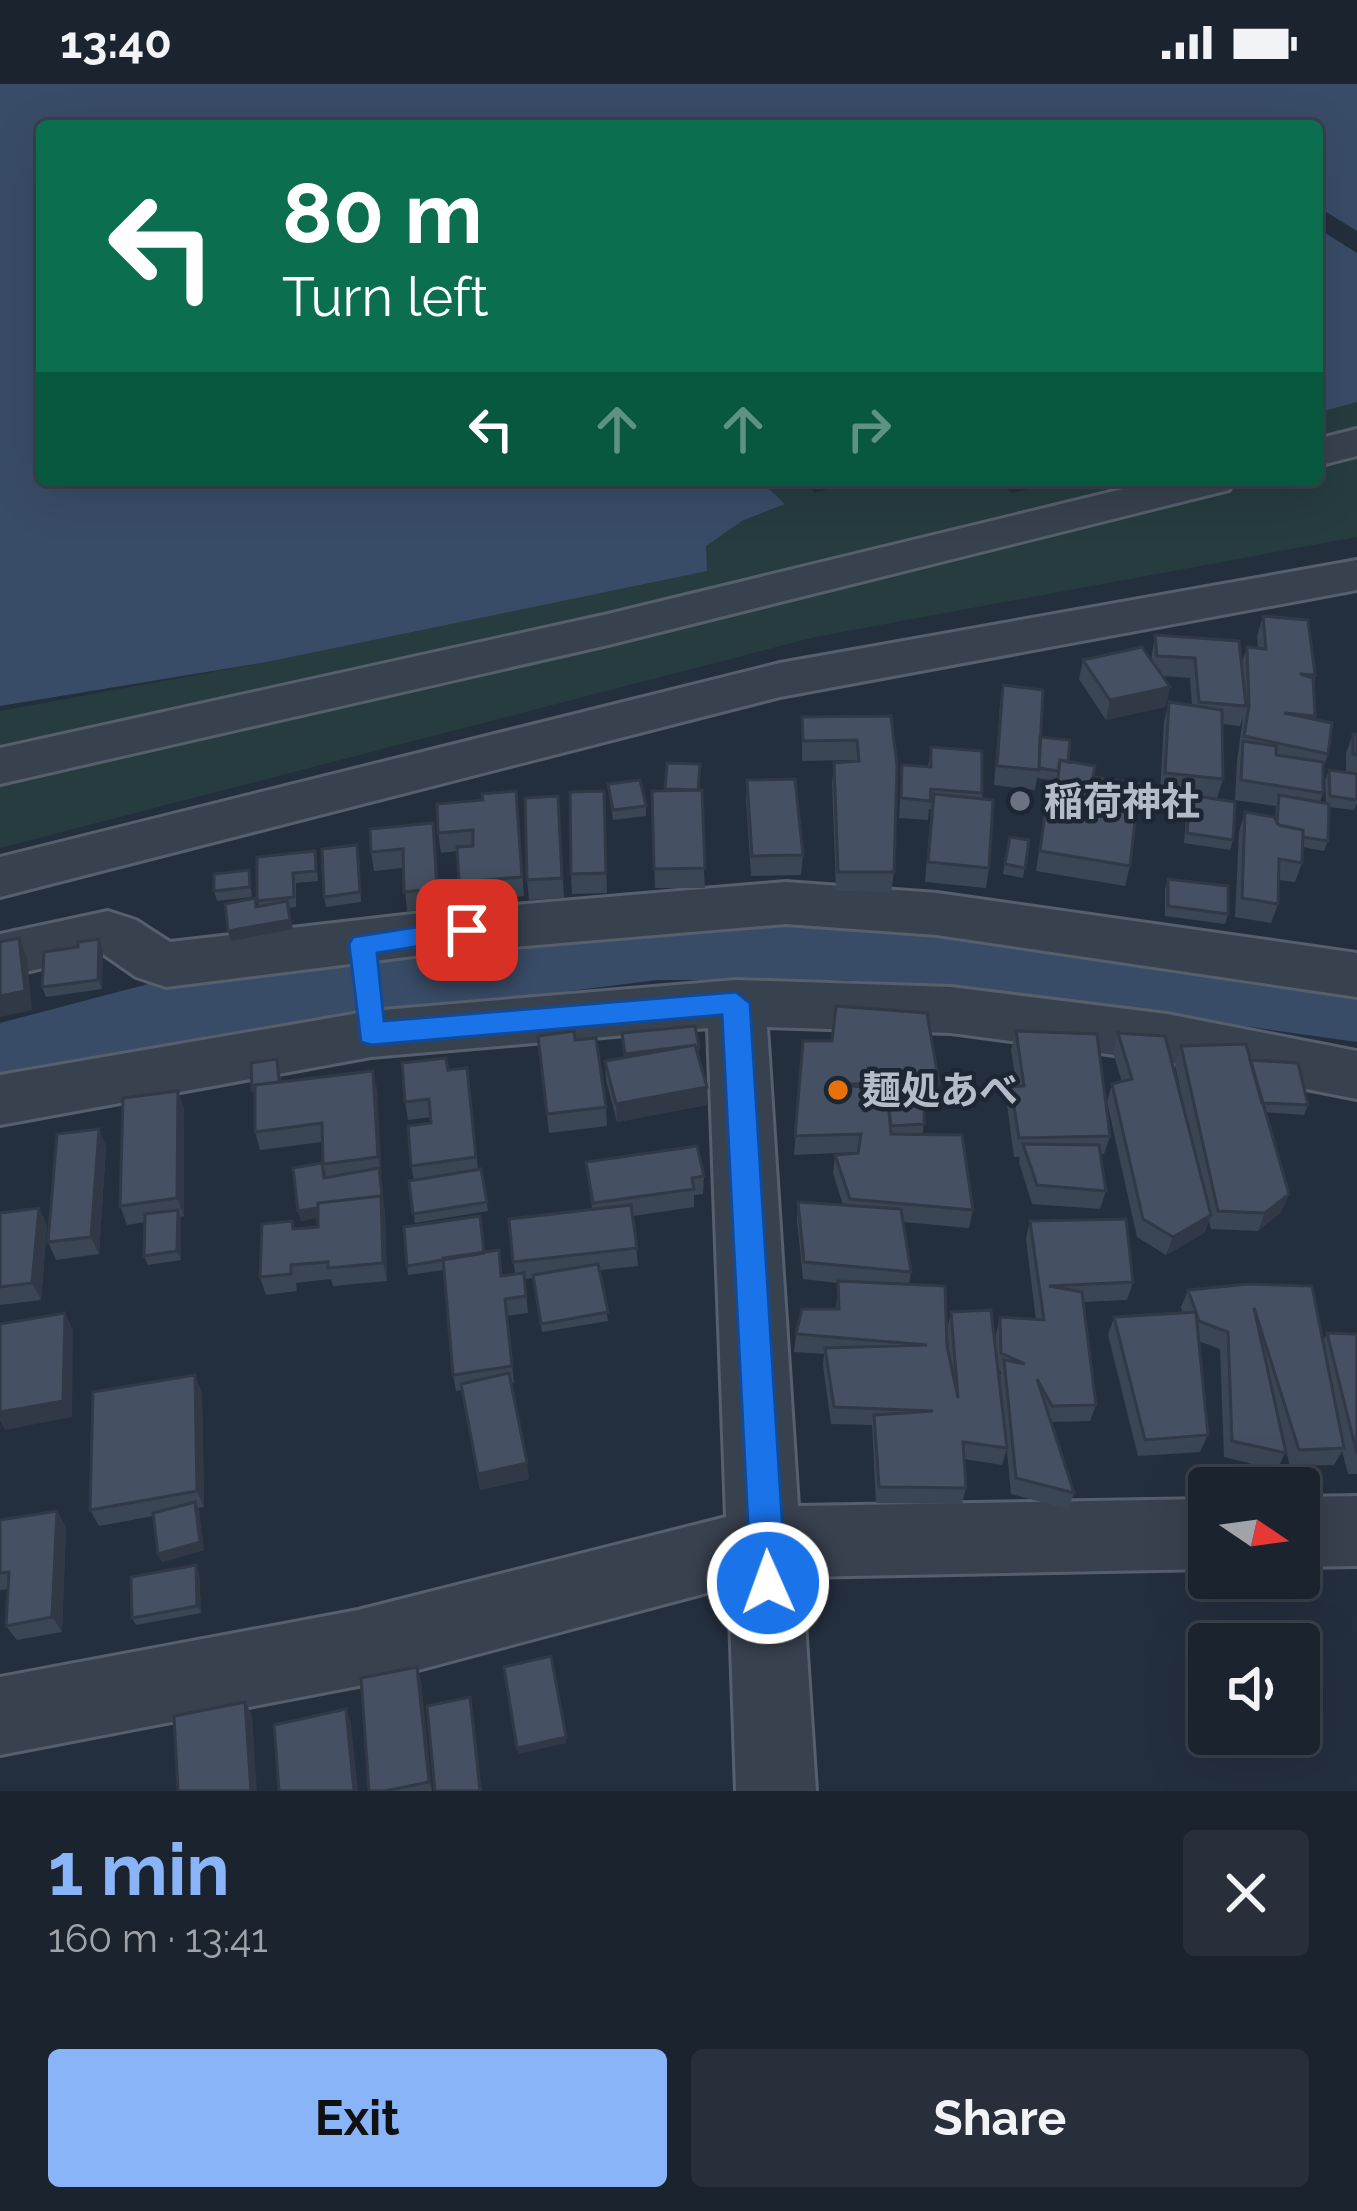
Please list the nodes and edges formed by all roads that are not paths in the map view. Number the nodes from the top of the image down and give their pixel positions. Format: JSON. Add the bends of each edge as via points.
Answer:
{"nodes":[{"id":1,"x":1357,"y":442,"type":"edge"},
{"id":2,"x":1323,"y":450,"type":"edge"},
{"id":3,"x":1189,"y":486,"type":"edge"},
{"id":4,"x":1357,"y":575,"type":"edge"},
{"id":5,"x":0,"y":766,"type":"edge"},
{"id":6,"x":0,"y":877,"type":"edge"},
{"id":7,"x":363,"y":944,"type":"junction"},
{"id":8,"x":0,"y":956,"type":"edge"},
{"id":9,"x":1357,"y":975,"type":"edge"},
{"id":10,"x":736,"y":1003,"type":"junction"},
{"id":11,"x":371,"y":1034,"type":"junction"},
{"id":12,"x":1357,"y":1076,"type":"edge"},
{"id":13,"x":0,"y":1100,"type":"edge"},
{"id":14,"x":1357,"y":1531,"type":"edge"},
{"id":15,"x":1320,"y":1532,"type":"edge"},
{"id":16,"x":1188,"y":1534,"type":"edge"},
{"id":17,"x":767,"y":1542,"type":"junction"},
{"id":18,"x":0,"y":1715,"type":"edge"},
{"id":19,"x":776,"y":1791,"type":"edge"}],
"edges":[{"from":1,"to":2,"type":"street"},
{"from":3,"to":5,"type":"street","via":[[807,583]]},
{"from":4,"to":6,"type":"street","via":[[780,680]]},
{"from":7,"to":8,"type":"street","via":[[166,965],[141,958],[108,932]]},
{"from":7,"to":9,"type":"street","via":[[786,903],[937,914]]},
{"from":7,"to":11,"type":"street"},
{"from":10,"to":11,"type":"street"},
{"from":10,"to":12,"type":"street","via":[[951,1010],[1167,1038]]},
{"from":10,"to":17,"type":"street"},
{"from":11,"to":13,"type":"street"},
{"from":14,"to":15,"type":"street"},
{"from":16,"to":17,"type":"street"},
{"from":17,"to":18,"type":"street","via":[[358,1648]]},
{"from":17,"to":19,"type":"street"}]}
